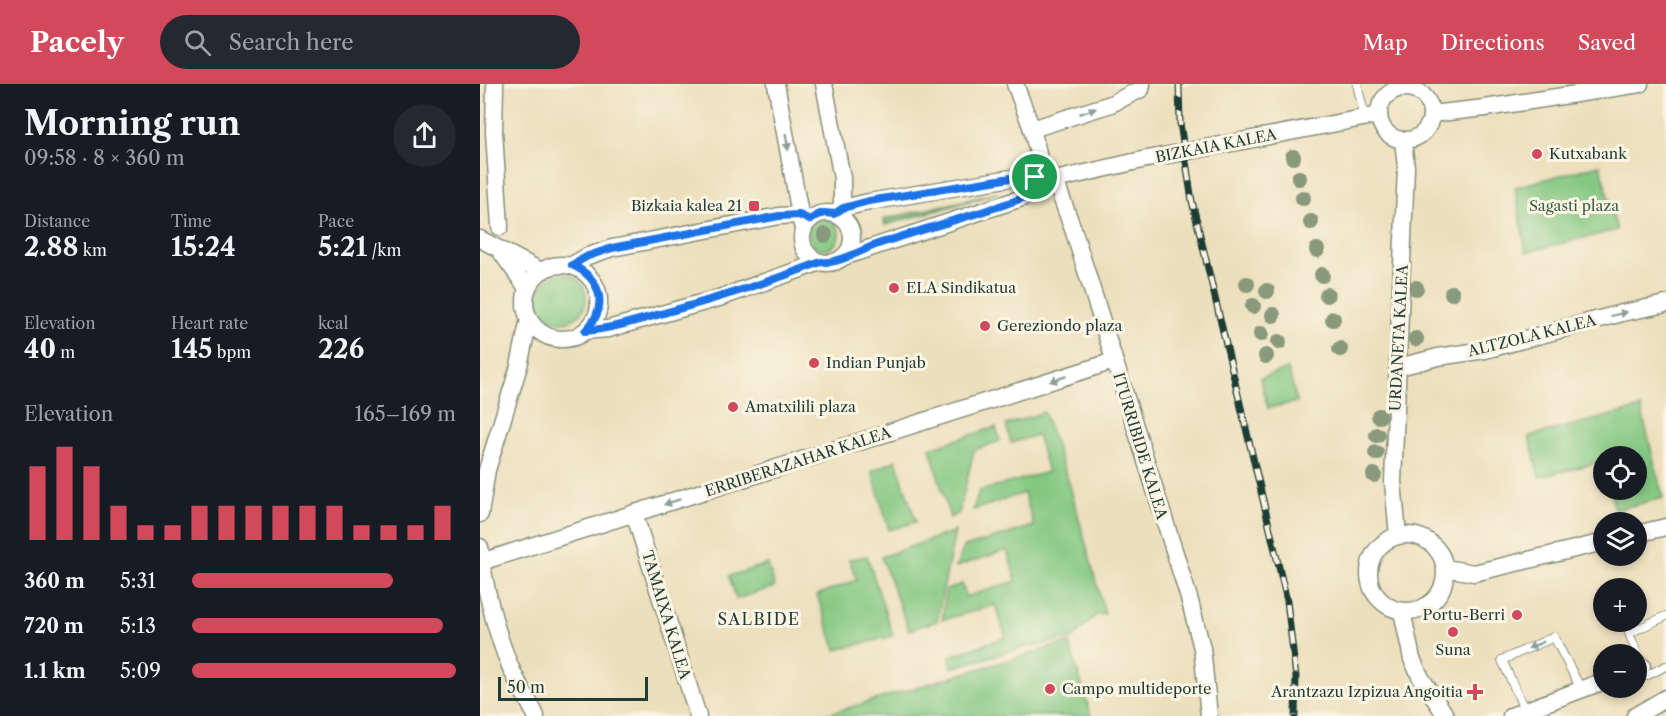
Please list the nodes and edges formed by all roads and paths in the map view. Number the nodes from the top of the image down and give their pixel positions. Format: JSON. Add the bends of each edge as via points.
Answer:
{"nodes":[{"id":1,"x":495,"y":84,"type":"edge"},
{"id":2,"x":776,"y":84,"type":"edge"},
{"id":3,"x":824,"y":84,"type":"edge"},
{"id":4,"x":1015,"y":84,"type":"edge"},
{"id":5,"x":1142,"y":84,"type":"edge"},
{"id":6,"x":1357,"y":84,"type":"edge"},
{"id":7,"x":1640,"y":84,"type":"edge"},
{"id":8,"x":1397,"y":87,"type":"edge"},
{"id":9,"x":1431,"y":114,"type":"junction"},
{"id":10,"x":1372,"y":116,"type":"junction"},
{"id":11,"x":1032,"y":129,"type":"junction"},
{"id":12,"x":1403,"y":140,"type":"junction"},
{"id":13,"x":1035,"y":177,"type":"junction"},
{"id":14,"x":1055,"y":180,"type":"junction"},
{"id":15,"x":840,"y":213,"type":"junction"},
{"id":16,"x":804,"y":222,"type":"junction"},
{"id":17,"x":500,"y":226,"type":"dead end"},
{"id":18,"x":480,"y":239,"type":"edge"},
{"id":19,"x":499,"y":249,"type":"junction"},
{"id":20,"x":843,"y":257,"type":"junction"},
{"id":21,"x":821,"y":262,"type":"junction"},
{"id":22,"x":572,"y":265,"type":"junction"},
{"id":23,"x":541,"y":271,"type":"junction"},
{"id":24,"x":527,"y":288,"type":"junction"},
{"id":25,"x":1666,"y":304,"type":"edge"},
{"id":26,"x":529,"y":320,"type":"junction"},
{"id":27,"x":585,"y":331,"type":"junction"},
{"id":28,"x":555,"y":339,"type":"junction"},
{"id":29,"x":1114,"y":361,"type":"junction"},
{"id":30,"x":519,"y":366,"type":"junction"},
{"id":31,"x":1399,"y":367,"type":"junction"},
{"id":32,"x":634,"y":513,"type":"junction"},
{"id":33,"x":480,"y":514,"type":"edge"},
{"id":34,"x":1666,"y":527,"type":"edge"},
{"id":35,"x":1647,"y":531,"type":"edge"},
{"id":36,"x":1398,"y":536,"type":"junction"},
{"id":37,"x":1593,"y":545,"type":"edge"},
{"id":38,"x":481,"y":554,"type":"edge"},
{"id":39,"x":1445,"y":568,"type":"junction"},
{"id":40,"x":1402,"y":611,"type":"junction"},
{"id":41,"x":1666,"y":616,"type":"edge"},
{"id":42,"x":1632,"y":644,"type":"edge"},
{"id":43,"x":1666,"y":666,"type":"edge"},
{"id":44,"x":1647,"y":676,"type":"edge"},
{"id":45,"x":1593,"y":685,"type":"edge"},
{"id":46,"x":1581,"y":689,"type":"junction"},
{"id":47,"x":1666,"y":698,"type":"edge"},
{"id":48,"x":1518,"y":713,"type":"edge"},
{"id":49,"x":536,"y":716,"type":"edge"},
{"id":50,"x":698,"y":716,"type":"edge"},
{"id":51,"x":1209,"y":716,"type":"edge"},
{"id":52,"x":1446,"y":716,"type":"edge"},
{"id":53,"x":1635,"y":716,"type":"edge"}],
"edges":[{"from":1,"to":17,"type":"street"},
{"from":2,"to":16,"type":"street","one_way":true},
{"from":3,"to":15,"type":"street","via":[[842,178]]},
{"from":4,"to":11,"type":"street"},
{"from":11,"to":5,"type":"street","one_way":true,"via":[[1111,104],[1141,89]]},
{"from":6,"to":10,"type":"lane"},
{"from":7,"to":9,"type":"street"},
{"from":8,"to":9,"type":"street","via":[[1420,92]]},
{"from":8,"to":10,"type":"street"},
{"from":9,"to":12,"type":"street","via":[[1426,130]]},
{"from":10,"to":12,"type":"street","via":[[1395,139]]},
{"from":10,"to":14,"type":"street","name":"BIZKAIA KALEA"},
{"from":11,"to":13,"type":"street","via":[[1038,153]]},
{"from":12,"to":31,"type":"street","name":"URDANETA KALEA","via":[[1406,167]]},
{"from":13,"to":14,"type":"street","name":"BIZKAIA KALEA"},
{"from":13,"to":15,"type":"street","name":"BIZKAIA KALEA","via":[[869,201]]},
{"from":14,"to":20,"type":"street","name":"BIZKAIA KALEA","via":[[1026,196]]},
{"from":14,"to":29,"type":"street","name":"ITURRIBIDE KALEA"},
{"from":15,"to":16,"type":"street","via":[[825,213]]},
{"from":15,"to":20,"type":"street","via":[[852,237]]},
{"from":16,"to":21,"type":"street","via":[[803,246],[807,254]]},
{"from":16,"to":22,"type":"street","via":[[779,216],[612,248]]},
{"from":18,"to":19,"type":"street"},
{"from":19,"to":23,"type":"street"},
{"from":19,"to":24,"type":"street"},
{"from":20,"to":21,"type":"street"},
{"from":21,"to":27,"type":"street","via":[[719,298],[608,329]]},
{"from":22,"to":23,"type":"street","via":[[550,266]]},
{"from":22,"to":27,"type":"street","via":[[591,278],[600,300],[594,323]]},
{"from":23,"to":24,"type":"street"},
{"from":24,"to":26,"type":"street","via":[[525,309]]},
{"from":31,"to":25,"type":"street","name":"ALTZOLA KALEA","one_way":true,"via":[[1485,350]]},
{"from":26,"to":28,"type":"street","via":[[544,335]]},
{"from":26,"to":30,"type":"street"},
{"from":27,"to":28,"type":"street","via":[[576,337]]},
{"from":28,"to":30,"type":"street"},
{"from":29,"to":32,"type":"street","name":"ERRIBERAZAHAR KALEA","one_way":true},
{"from":29,"to":51,"type":"street","name":"ITURRIBIDE KALEA","via":[[1200,638]]},
{"from":30,"to":33,"type":"street","via":[[487,470]]},
{"from":31,"to":36,"type":"street","name":"URDANETA KALEA","via":[[1393,482]]},
{"from":32,"to":38,"type":"street","name":"ERRIBERAZAHAR KALEA"},
{"from":32,"to":50,"type":"street","name":"TAMAIXA KALEA"},
{"from":34,"to":35,"type":"street"},
{"from":36,"to":39,"type":"street","via":[[1411,535],[1428,542],[1441,555]]},
{"from":36,"to":40,"type":"street","via":[[1374,554],[1370,576],[1372,589],[1380,599]]},
{"from":37,"to":39,"type":"street","via":[[1474,573]]},
{"from":38,"to":49,"type":"street","via":[[510,665]]},
{"from":39,"to":40,"type":"street","via":[[1445,580],[1434,600],[1425,607]]},
{"from":40,"to":52,"type":"street","via":[[1412,659]]},
{"from":41,"to":42,"type":"lane","via":[[1629,633]]},
{"from":43,"to":44,"type":"lane"},
{"from":45,"to":46,"type":"street"},
{"from":46,"to":48,"type":"street"},
{"from":46,"to":48,"type":"lane","one_way":true,"via":[[1554,637],[1502,660]]},
{"from":47,"to":53,"type":"street"}]}
